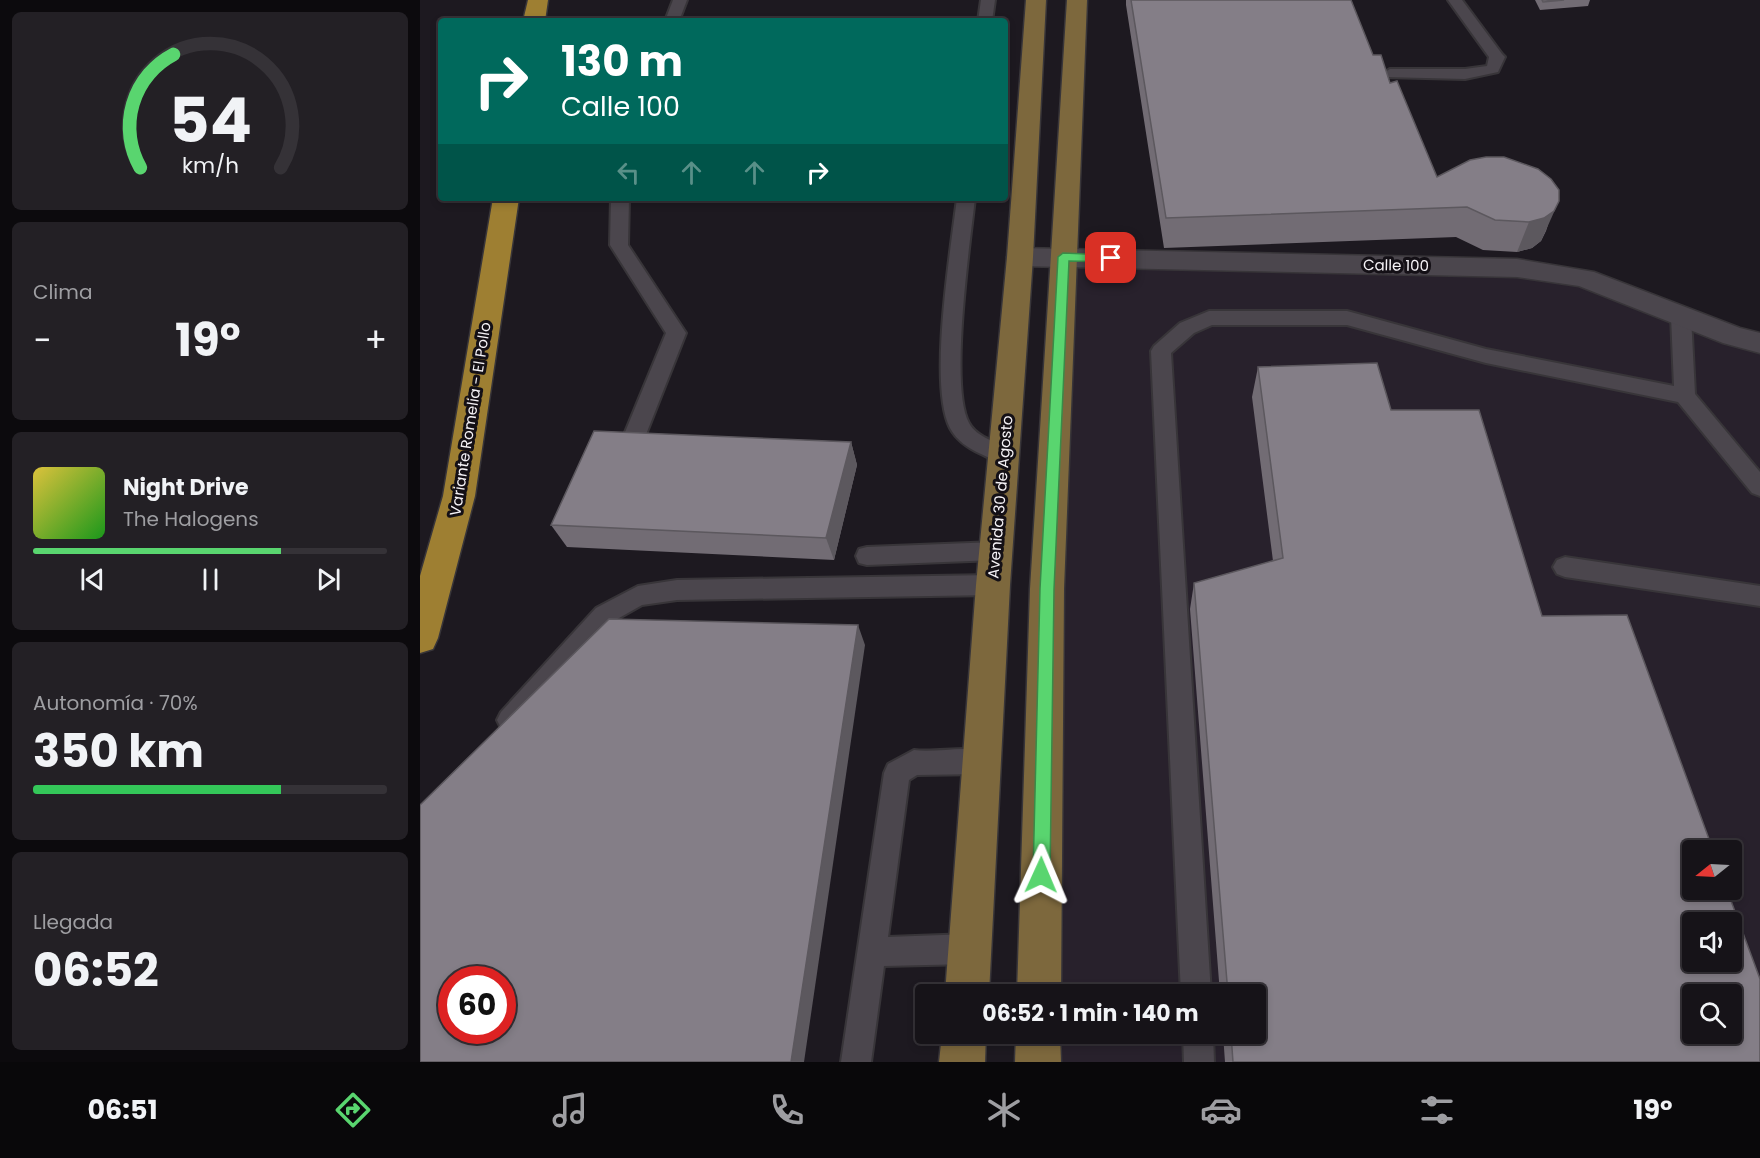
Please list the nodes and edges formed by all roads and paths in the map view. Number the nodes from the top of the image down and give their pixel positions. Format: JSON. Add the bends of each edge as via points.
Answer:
{"nodes":[{"id":1,"x":538,"y":0,"type":"edge"},
{"id":2,"x":680,"y":0,"type":"edge"},
{"id":3,"x":988,"y":0,"type":"edge"},
{"id":4,"x":1036,"y":0,"type":"edge"},
{"id":5,"x":1077,"y":0,"type":"edge"},
{"id":6,"x":1455,"y":0,"type":"edge"},
{"id":7,"x":535,"y":18,"type":"edge"},
{"id":8,"x":673,"y":18,"type":"edge"},
{"id":9,"x":986,"y":18,"type":"edge"},
{"id":10,"x":1390,"y":74,"type":"edge"},
{"id":11,"x":506,"y":201,"type":"edge"},
{"id":12,"x":620,"y":201,"type":"edge"},
{"id":13,"x":966,"y":201,"type":"edge"},
{"id":14,"x":1020,"y":257,"type":"junction"},
{"id":15,"x":1063,"y":257,"type":"junction"},
{"id":16,"x":1681,"y":316,"type":"junction"},
{"id":17,"x":1760,"y":344,"type":"edge"},
{"id":18,"x":1685,"y":396,"type":"junction"},
{"id":19,"x":632,"y":442,"type":"edge"},
{"id":20,"x":1004,"y":455,"type":"junction"},
{"id":21,"x":1760,"y":487,"type":"edge"},
{"id":22,"x":996,"y":551,"type":"junction"},
{"id":23,"x":867,"y":556,"type":"dead end"},
{"id":24,"x":1565,"y":567,"type":"dead end"},
{"id":25,"x":993,"y":585,"type":"junction"},
{"id":26,"x":1760,"y":596,"type":"edge"},
{"id":27,"x":420,"y":638,"type":"edge"},
{"id":28,"x":493,"y":738,"type":"edge"},
{"id":29,"x":982,"y":762,"type":"junction"},
{"id":30,"x":970,"y":949,"type":"junction"},
{"id":31,"x":870,"y":952,"type":"junction"},
{"id":32,"x":967,"y":984,"type":"edge"},
{"id":33,"x":1039,"y":984,"type":"edge"},
{"id":34,"x":1195,"y":984,"type":"edge"},
{"id":35,"x":963,"y":1044,"type":"edge"},
{"id":36,"x":1038,"y":1044,"type":"edge"},
{"id":37,"x":1198,"y":1044,"type":"edge"},
{"id":38,"x":856,"y":1062,"type":"edge"},
{"id":39,"x":962,"y":1062,"type":"edge"},
{"id":40,"x":1038,"y":1062,"type":"edge"},
{"id":41,"x":1199,"y":1062,"type":"edge"}],
"edges":[{"from":1,"to":7,"type":"highway"},
{"from":2,"to":8,"type":"lane"},
{"from":3,"to":9,"type":"lane"},
{"from":4,"to":14,"type":"main road","name":"Avenida 30 de Agosto"},
{"from":5,"to":15,"type":"main road"},
{"from":6,"to":10,"type":"lane","via":[[1497,57],[1493,69],[1465,74]]},
{"from":11,"to":27,"type":"highway","name":"Variante Romelia - El Pollo","via":[[459,496]]},
{"from":12,"to":19,"type":"lane","via":[[619,245],[676,333]]},
{"from":13,"to":20,"type":"lane","via":[[954,307],[952,399],[959,425],[977,444]]},
{"from":14,"to":15,"type":"street","name":"Calle 100"},
{"from":14,"to":20,"type":"main road","name":"Avenida 30 de Agosto"},
{"from":15,"to":16,"type":"street","name":"Calle 100","via":[[1517,268],[1584,278]]},
{"from":15,"to":33,"type":"main road","via":[[1047,589]]},
{"from":16,"to":17,"type":"street","name":"Calle 100"},
{"from":16,"to":18,"type":"lane"},
{"from":18,"to":21,"type":"lane"},
{"from":18,"to":34,"type":"lane","via":[[1486,356],[1347,318],[1209,318],[1187,328],[1161,351]]},
{"from":20,"to":22,"type":"main road","name":"Avenida 30 de Agosto"},
{"from":22,"to":23,"type":"lane"},
{"from":22,"to":25,"type":"main road","name":"Avenida 30 de Agosto"},
{"from":24,"to":26,"type":"lane"},
{"from":25,"to":28,"type":"lane","via":[[677,590],[638,596],[604,615]]},
{"from":25,"to":29,"type":"main road","name":"Avenida 30 de Agosto"},
{"from":29,"to":30,"type":"main road","name":"Avenida 30 de Agosto"},
{"from":29,"to":31,"type":"lane","via":[[914,762],[897,773]]},
{"from":30,"to":31,"type":"lane"},
{"from":30,"to":32,"type":"main road","name":"Avenida 30 de Agosto"},
{"from":31,"to":38,"type":"lane"},
{"from":35,"to":39,"type":"main road"},
{"from":36,"to":40,"type":"main road"},
{"from":37,"to":41,"type":"lane"}]}
